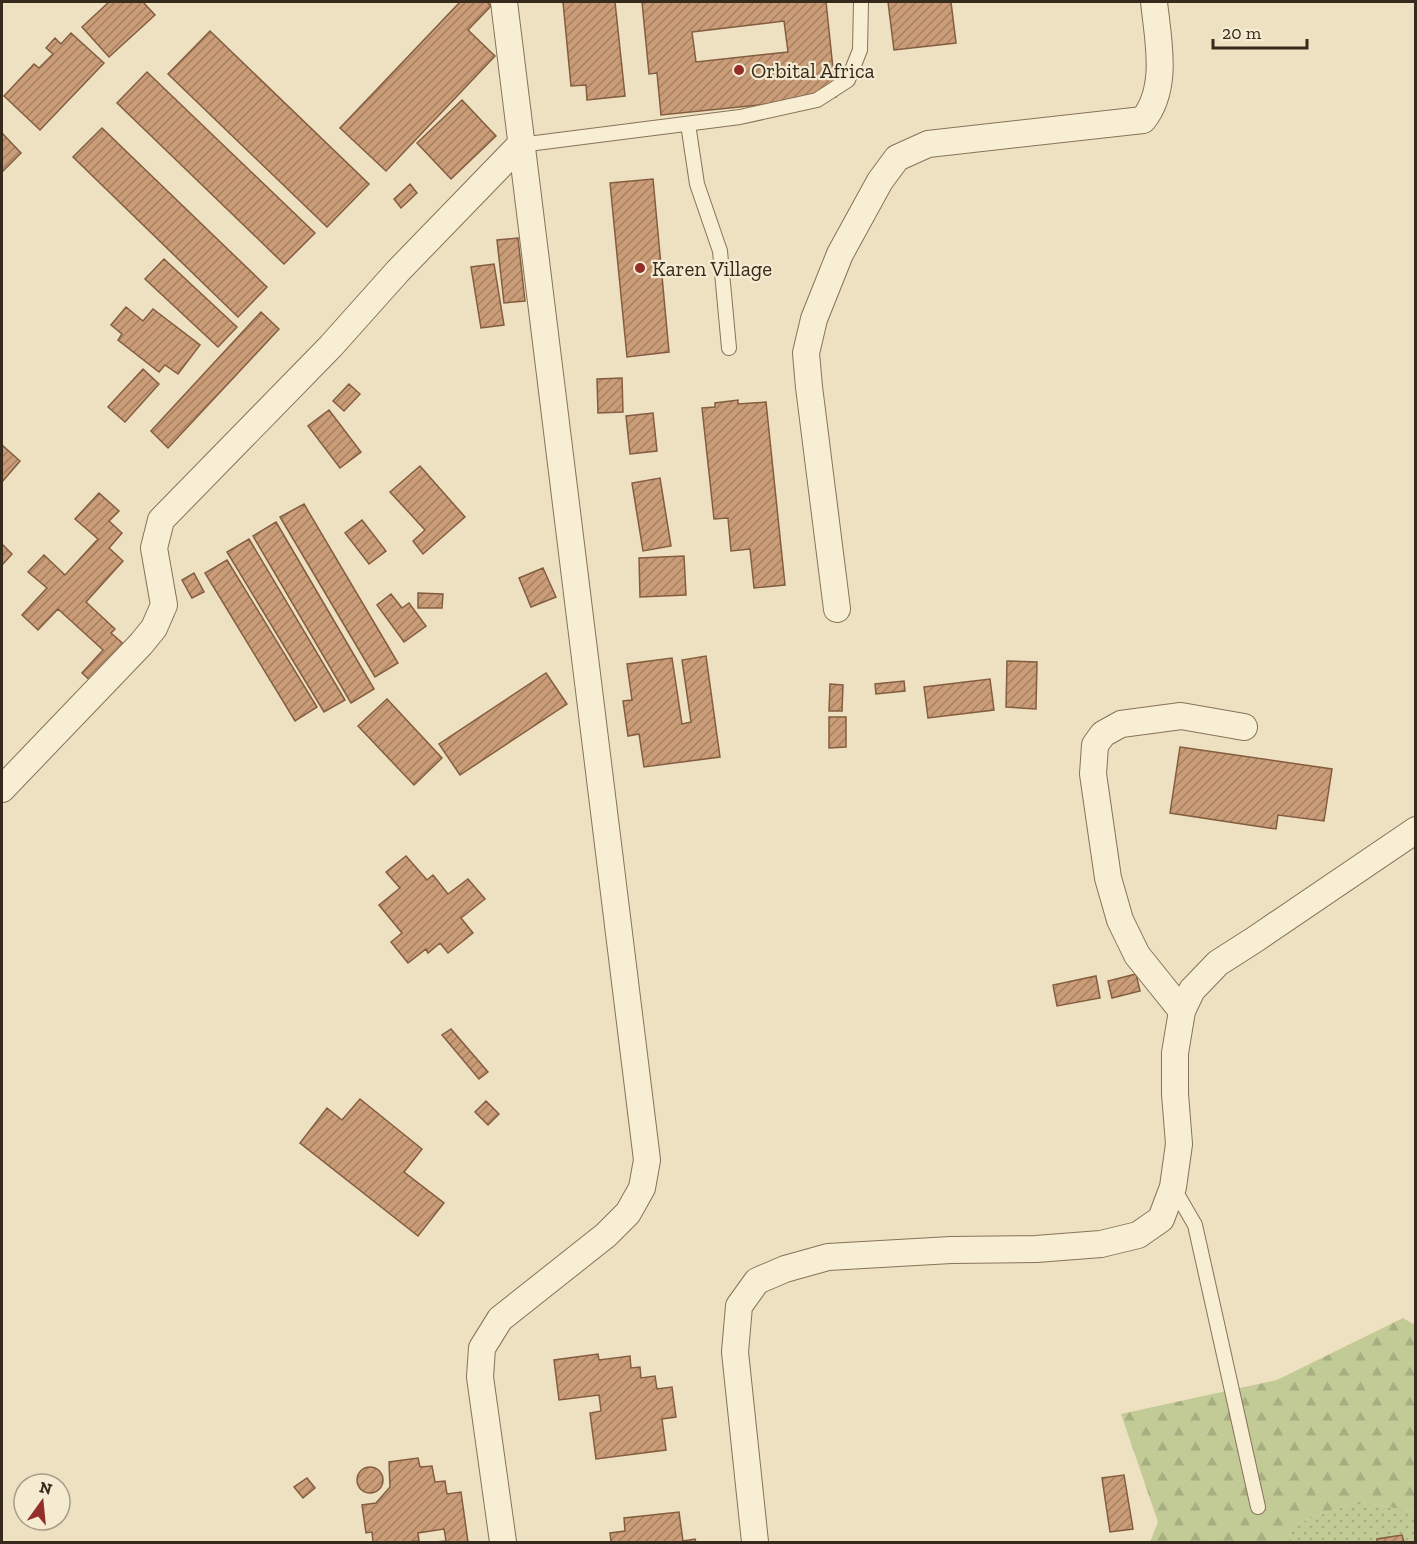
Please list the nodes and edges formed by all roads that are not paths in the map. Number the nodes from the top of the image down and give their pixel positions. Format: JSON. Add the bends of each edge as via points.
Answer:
{"nodes":[{"id":1,"x":504,"y":2,"type":"edge"},
{"id":2,"x":861,"y":2,"type":"edge"},
{"id":3,"x":1155,"y":2,"type":"edge"},
{"id":4,"x":688,"y":124,"type":"junction"},
{"id":5,"x":520,"y":145,"type":"junction"},
{"id":6,"x":729,"y":348,"type":"dead end"},
{"id":7,"x":837,"y":609,"type":"dead end"},
{"id":8,"x":1244,"y":727,"type":"dead end"},
{"id":9,"x":2,"y":789,"type":"edge"},
{"id":10,"x":1416,"y":830,"type":"edge"},
{"id":11,"x":1182,"y":1011,"type":"junction"},
{"id":12,"x":1173,"y":1187,"type":"junction"},
{"id":13,"x":1258,"y":1507,"type":"dead end"},
{"id":14,"x":503,"y":1542,"type":"edge"},
{"id":15,"x":755,"y":1542,"type":"edge"}],
"edges":[{"from":1,"to":5,"type":"street"},
{"from":2,"to":4,"type":"lane","via":[[860,51],[848,80],[817,100]]},
{"from":3,"to":7,"type":"street","via":[[1157,89],[1143,120],[928,144],[897,158],[840,254],[814,319],[806,353]]},
{"from":4,"to":5,"type":"lane"},
{"from":4,"to":6,"type":"lane","via":[[697,184],[720,251]]},
{"from":5,"to":9,"type":"street","via":[[161,520],[154,548],[164,605],[154,628]]},
{"from":5,"to":14,"type":"street","via":[[647,1160],[642,1188],[628,1213],[500,1319],[482,1348],[480,1377]]},
{"from":8,"to":11,"type":"street","via":[[1181,716],[1121,724],[1103,734],[1095,745],[1093,774],[1108,878],[1120,920],[1137,955]]},
{"from":10,"to":11,"type":"street","via":[[1218,963],[1191,990]]},
{"from":11,"to":12,"type":"street","via":[[1175,1053],[1179,1144]]},
{"from":12,"to":13,"type":"lane","via":[[1195,1225]]},
{"from":12,"to":15,"type":"street","via":[[1161,1219],[1138,1235],[1101,1244],[828,1257],[757,1281],[739,1306],[735,1352]]}]}
